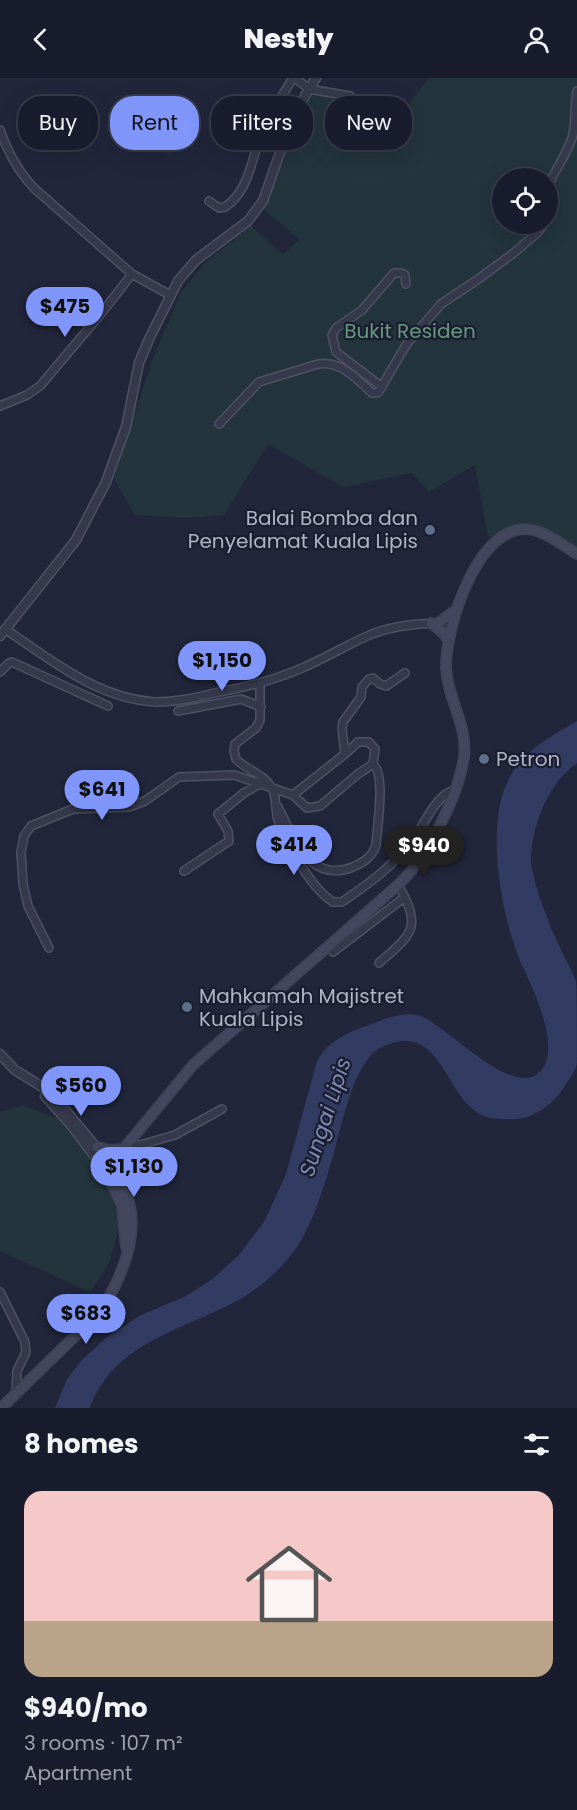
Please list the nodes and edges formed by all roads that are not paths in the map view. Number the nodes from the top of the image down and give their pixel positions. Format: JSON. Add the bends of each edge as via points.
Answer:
{"nodes":[{"id":1,"x":294,"y":78,"type":"edge"},
{"id":2,"x":316,"y":78,"type":"edge"},
{"id":3,"x":309,"y":89,"type":"junction"},
{"id":4,"x":577,"y":91,"type":"edge"},
{"id":5,"x":350,"y":96,"type":"edge"},
{"id":6,"x":0,"y":130,"type":"edge"},
{"id":7,"x":558,"y":171,"type":"edge"},
{"id":8,"x":209,"y":201,"type":"dead end"},
{"id":9,"x":536,"y":234,"type":"edge"},
{"id":10,"x":132,"y":274,"type":"junction"},
{"id":11,"x":406,"y":284,"type":"dead end"},
{"id":12,"x":170,"y":295,"type":"junction"},
{"id":13,"x":382,"y":387,"type":"junction"},
{"id":14,"x":0,"y":406,"type":"edge"},
{"id":15,"x":219,"y":424,"type":"dead end"},
{"id":16,"x":577,"y":554,"type":"edge"},
{"id":17,"x":457,"y":609,"type":"junction"},
{"id":18,"x":434,"y":623,"type":"junction"},
{"id":19,"x":453,"y":623,"type":"junction"},
{"id":20,"x":2,"y":633,"type":"edge"},
{"id":21,"x":449,"y":641,"type":"junction"},
{"id":22,"x":0,"y":672,"type":"edge"},
{"id":23,"x":405,"y":673,"type":"dead end"},
{"id":24,"x":260,"y":684,"type":"junction"},
{"id":25,"x":108,"y":706,"type":"dead end"},
{"id":26,"x":261,"y":707,"type":"junction"},
{"id":27,"x":178,"y":711,"type":"dead end"},
{"id":28,"x":345,"y":754,"type":"junction"},
{"id":29,"x":374,"y":764,"type":"junction"},
{"id":30,"x":260,"y":784,"type":"junction"},
{"id":31,"x":272,"y":788,"type":"junction"},
{"id":32,"x":454,"y":790,"type":"junction"},
{"id":33,"x":293,"y":795,"type":"junction"},
{"id":34,"x":276,"y":803,"type":"junction"},
{"id":35,"x":184,"y":871,"type":"dead end"},
{"id":36,"x":398,"y":885,"type":"junction"},
{"id":37,"x":405,"y":897,"type":"junction"},
{"id":38,"x":49,"y":948,"type":"dead end"},
{"id":39,"x":333,"y":952,"type":"dead end"},
{"id":40,"x":379,"y":963,"type":"dead end"},
{"id":41,"x":0,"y":1054,"type":"edge"},
{"id":42,"x":40,"y":1086,"type":"junction"},
{"id":43,"x":222,"y":1109,"type":"dead end"},
{"id":44,"x":126,"y":1146,"type":"junction"},
{"id":45,"x":97,"y":1147,"type":"junction"},
{"id":46,"x":96,"y":1158,"type":"junction"},
{"id":47,"x":111,"y":1164,"type":"junction"},
{"id":48,"x":111,"y":1182,"type":"junction"},
{"id":49,"x":129,"y":1202,"type":"junction"},
{"id":50,"x":126,"y":1253,"type":"junction"},
{"id":51,"x":0,"y":1292,"type":"edge"},
{"id":52,"x":16,"y":1393,"type":"junction"},
{"id":53,"x":1,"y":1408,"type":"edge"}],
"edges":[{"from":1,"to":3,"type":"street"},
{"from":1,"to":8,"type":"street","via":[[264,129],[239,192],[225,207],[219,208]]},
{"from":2,"to":3,"type":"street"},
{"from":3,"to":5,"type":"street"},
{"from":3,"to":12,"type":"street","via":[[258,210],[190,265]]},
{"from":4,"to":7,"type":"street","via":[[571,141]]},
{"from":6,"to":10,"type":"street","via":[[22,176]]},
{"from":9,"to":13,"type":"street","via":[[441,304],[406,345]]},
{"from":10,"to":12,"type":"street"},
{"from":10,"to":14,"type":"street","via":[[40,386]]},
{"from":11,"to":13,"type":"street","via":[[405,275],[394,273],[362,310],[332,335],[336,352]]},
{"from":12,"to":20,"type":"street","via":[[140,363],[126,427],[106,482],[75,540]]},
{"from":13,"to":15,"type":"street","via":[[374,394],[335,364],[325,362],[259,382]]},
{"from":16,"to":17,"type":"main road","via":[[539,532],[515,531],[497,541],[480,559]]},
{"from":17,"to":18,"type":"main road"},
{"from":17,"to":19,"type":"main road"},
{"from":18,"to":19,"type":"street"},
{"from":18,"to":21,"type":"main road"},
{"from":18,"to":24,"type":"street","via":[[406,625],[374,634]]},
{"from":19,"to":21,"type":"main road"},
{"from":20,"to":24,"type":"street","via":[[97,687],[129,698],[174,701]]},
{"from":21,"to":32,"type":"main road","via":[[447,677],[465,744]]},
{"from":22,"to":25,"type":"street","via":[[12,662]]},
{"from":23,"to":28,"type":"street","via":[[390,685],[383,686],[371,678],[362,687],[362,695],[343,722]]},
{"from":24,"to":26,"type":"street"},
{"from":26,"to":27,"type":"street","via":[[241,699]]},
{"from":26,"to":31,"type":"street","via":[[256,728],[235,744],[234,751],[238,762]]},
{"from":28,"to":29,"type":"street","via":[[358,742],[369,742],[375,749]]},
{"from":28,"to":33,"type":"street"},
{"from":29,"to":33,"type":"street","via":[[320,807],[307,808]]},
{"from":29,"to":34,"type":"street","via":[[380,781],[376,845],[370,857],[356,866],[327,871],[311,862]]},
{"from":30,"to":31,"type":"street"},
{"from":30,"to":35,"type":"street","via":[[218,814],[229,841]]},
{"from":30,"to":38,"type":"street","via":[[234,775],[179,777],[145,801],[129,807],[73,809],[31,826],[21,852],[23,884],[28,906]]},
{"from":31,"to":33,"type":"street"},
{"from":31,"to":34,"type":"street"},
{"from":32,"to":34,"type":"street","via":[[443,796],[390,867],[338,902],[329,899],[312,881],[285,837]]},
{"from":32,"to":36,"type":"main road","via":[[424,854]]},
{"from":36,"to":37,"type":"street"},
{"from":36,"to":44,"type":"main road","via":[[193,1065]]},
{"from":37,"to":39,"type":"street"},
{"from":37,"to":40,"type":"street","via":[[412,917],[410,934]]},
{"from":41,"to":42,"type":"street","via":[[15,1070]]},
{"from":42,"to":45,"type":"street"},
{"from":42,"to":46,"type":"street"},
{"from":43,"to":44,"type":"street","via":[[174,1135]]},
{"from":44,"to":45,"type":"main road","via":[[110,1150]]},
{"from":44,"to":47,"type":"main road"},
{"from":44,"to":49,"type":"main road"},
{"from":45,"to":47,"type":"street"},
{"from":46,"to":47,"type":"main road"},
{"from":46,"to":48,"type":"main road"},
{"from":47,"to":48,"type":"main road"},
{"from":47,"to":49,"type":"main road"},
{"from":48,"to":50,"type":"main road","via":[[122,1205]]},
{"from":49,"to":50,"type":"main road","via":[[132,1238]]},
{"from":50,"to":52,"type":"main road","via":[[112,1292],[100,1311]]},
{"from":51,"to":52,"type":"street","via":[[25,1342]]},
{"from":52,"to":53,"type":"main road"}]}
